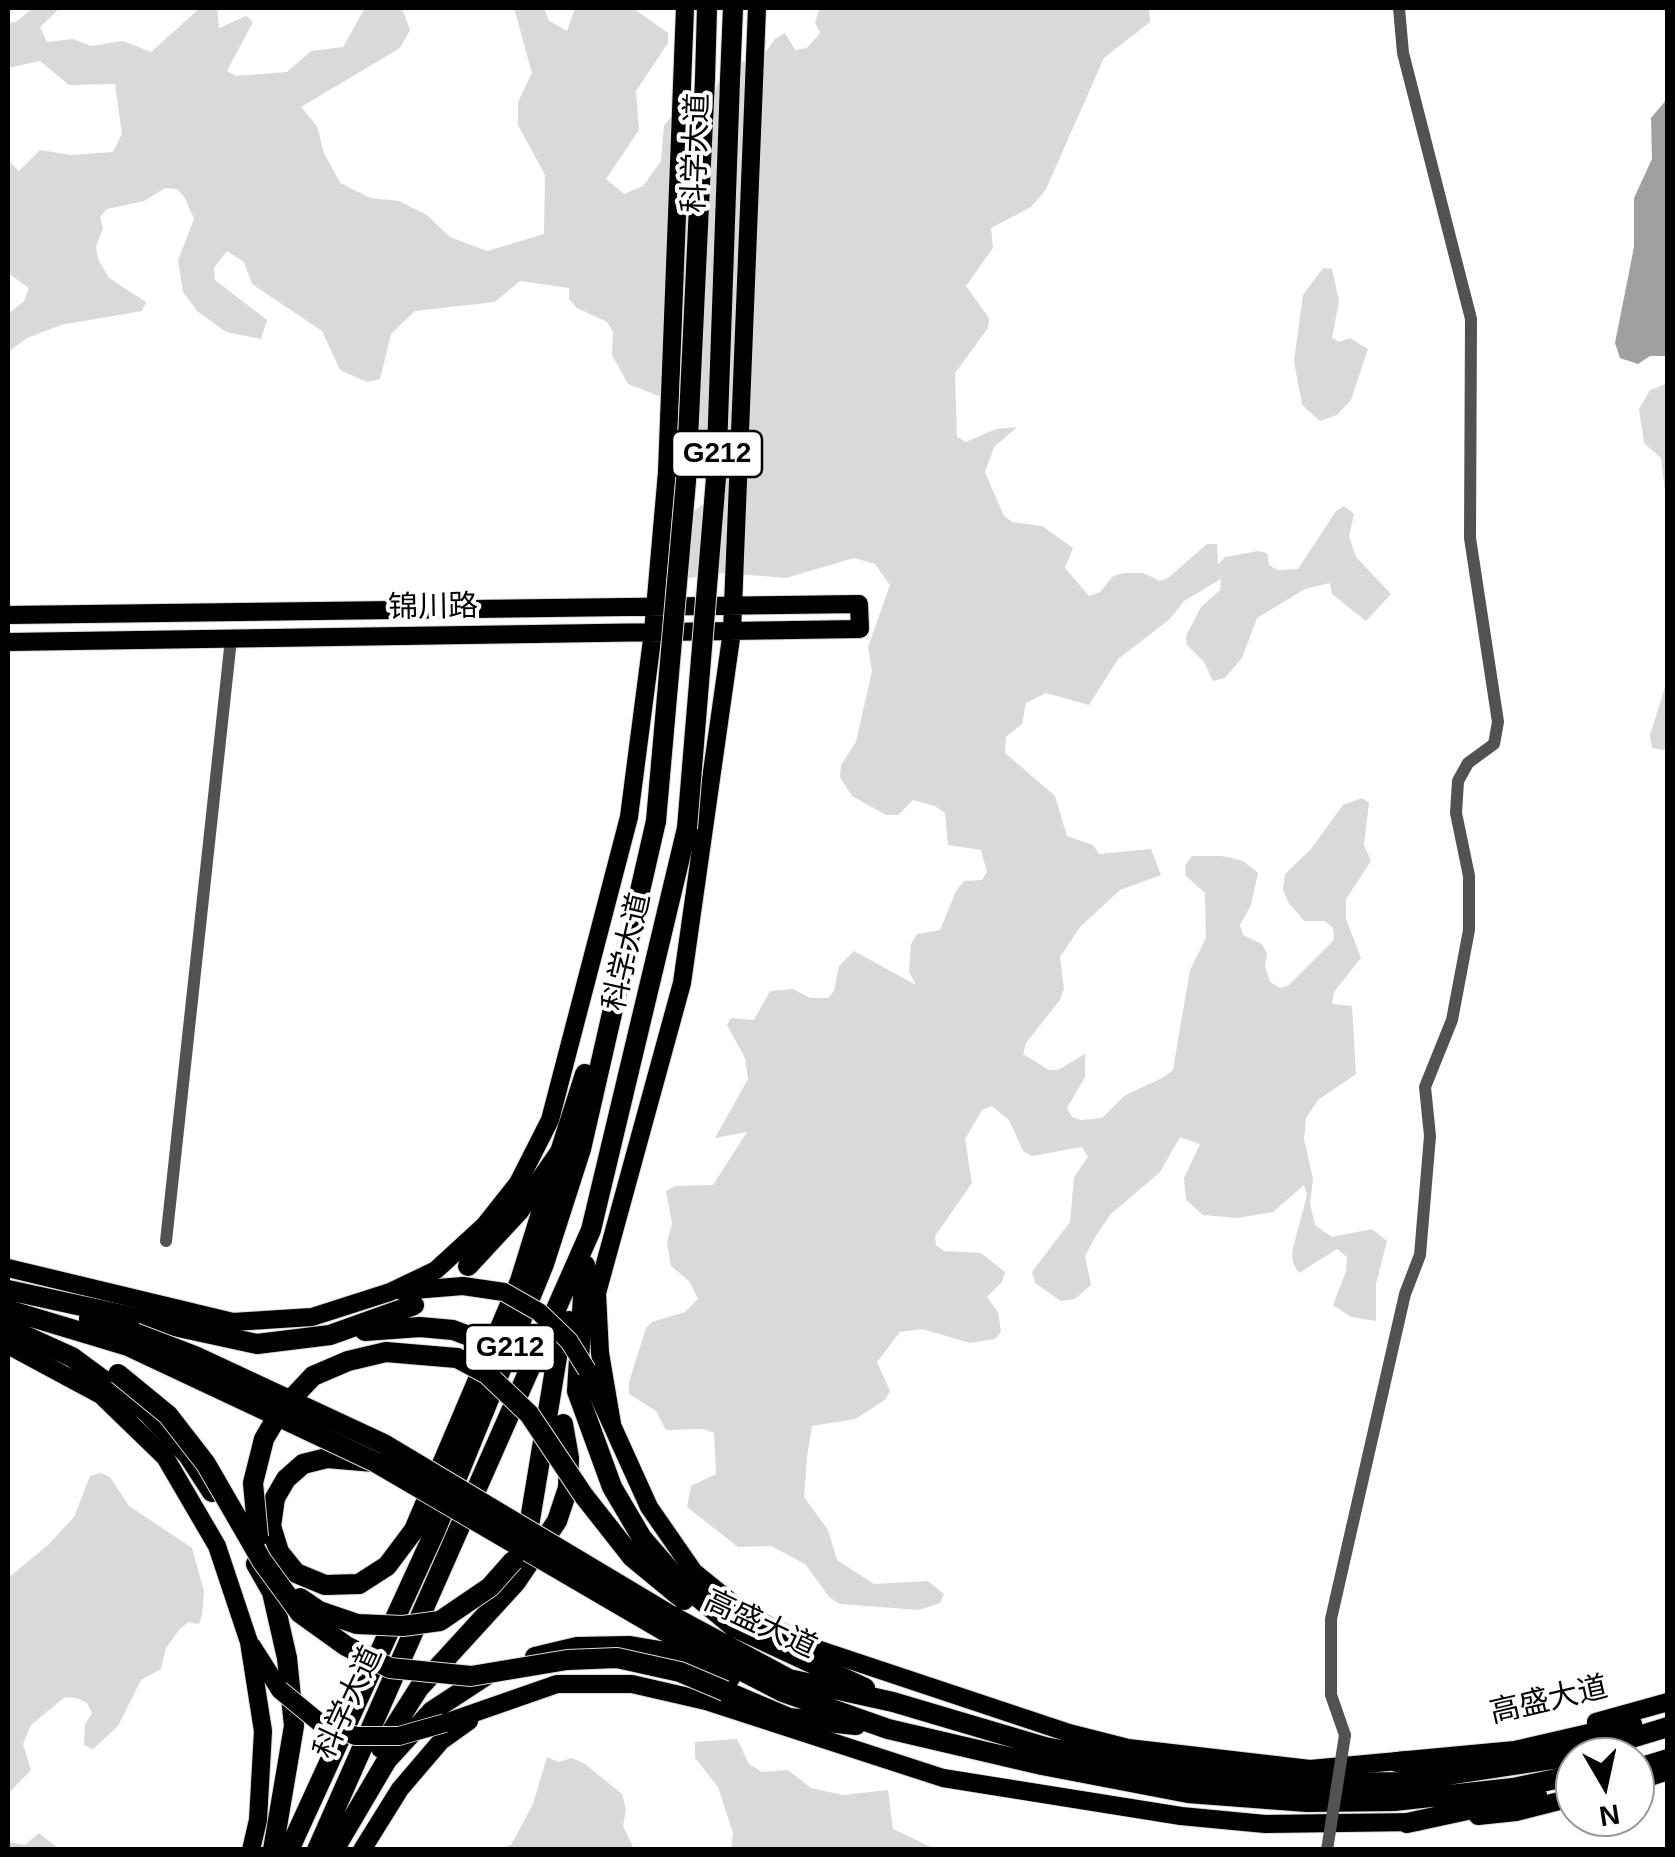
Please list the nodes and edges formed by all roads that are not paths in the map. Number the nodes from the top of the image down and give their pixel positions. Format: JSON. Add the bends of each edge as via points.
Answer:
{"nodes":[{"id":1,"x":685,"y":8,"type":"edge"},
{"id":2,"x":707,"y":8,"type":"edge"},
{"id":3,"x":732,"y":8,"type":"edge"},
{"id":4,"x":757,"y":8,"type":"edge"},
{"id":5,"x":1400,"y":8,"type":"edge"},
{"id":6,"x":656,"y":606,"type":"junction"},
{"id":7,"x":733,"y":606,"type":"junction"},
{"id":8,"x":8,"y":615,"type":"edge"},
{"id":9,"x":732,"y":631,"type":"junction"},
{"id":10,"x":654,"y":632,"type":"junction"},
{"id":11,"x":232,"y":639,"type":"junction"},
{"id":12,"x":8,"y":642,"type":"edge"},
{"id":13,"x":622,"y":962,"type":"junction"},
{"id":14,"x":560,"y":1152,"type":"junction"},
{"id":15,"x":591,"y":1230,"type":"junction"},
{"id":16,"x":166,"y":1241,"type":"dead end"},
{"id":17,"x":8,"y":1268,"type":"edge"},
{"id":18,"x":466,"y":1276,"type":"junction"},
{"id":19,"x":390,"y":1292,"type":"junction"},
{"id":20,"x":8,"y":1293,"type":"edge"},
{"id":21,"x":580,"y":1294,"type":"junction"},
{"id":22,"x":414,"y":1305,"type":"dead end"},
{"id":23,"x":8,"y":1310,"type":"edge"},
{"id":24,"x":12,"y":1334,"type":"edge"},
{"id":25,"x":330,"y":1335,"type":"junction"},
{"id":26,"x":132,"y":1339,"type":"junction"},
{"id":27,"x":486,"y":1342,"type":"dead end"},
{"id":28,"x":563,"y":1424,"type":"dead end"},
{"id":29,"x":612,"y":1424,"type":"junction"},
{"id":30,"x":375,"y":1462,"type":"junction"},
{"id":31,"x":276,"y":1589,"type":"junction"},
{"id":32,"x":666,"y":1622,"type":"junction"},
{"id":33,"x":734,"y":1627,"type":"junction"},
{"id":34,"x":249,"y":1642,"type":"junction"},
{"id":35,"x":894,"y":1702,"type":"junction"},
{"id":36,"x":1668,"y":1702,"type":"edge"},
{"id":37,"x":493,"y":1703,"type":"junction"},
{"id":38,"x":1668,"y":1715,"type":"edge"},
{"id":39,"x":1668,"y":1727,"type":"edge"},
{"id":40,"x":888,"y":1729,"type":"junction"},
{"id":41,"x":1398,"y":1762,"type":"junction"},
{"id":42,"x":1555,"y":1779,"type":"edge"},
{"id":43,"x":1555,"y":1790,"type":"edge"},
{"id":44,"x":1555,"y":1802,"type":"edge"},
{"id":45,"x":1407,"y":1822,"type":"junction"},
{"id":46,"x":329,"y":1848,"type":"edge"},
{"id":47,"x":251,"y":1850,"type":"edge"},
{"id":48,"x":272,"y":1850,"type":"edge"},
{"id":49,"x":289,"y":1850,"type":"edge"},
{"id":50,"x":362,"y":1850,"type":"edge"},
{"id":51,"x":1328,"y":1850,"type":"edge"}],
"edges":[{"from":1,"to":6,"type":"main road","name":"科学大道"},
{"from":2,"to":13,"type":"highway","name":"科学大道","number":"G212","bridge":true,"via":[[686,481],[656,821]]},
{"from":3,"to":15,"type":"highway","name":"科学大道","number":"G212","bridge":true,"via":[[716,478],[687,828]]},
{"from":4,"to":7,"type":"main road","name":"科学大道"},
{"from":5,"to":51,"type":"street","bridge":true,"via":[[1403,54],[1471,319],[1470,538],[1498,722],[1494,744],[1458,780],[1469,930],[1452,1020],[1426,1087],[1430,1136],[1420,1254],[1405,1294],[1334,1604],[1331,1694],[1345,1736]]},
{"from":6,"to":7,"type":"main road","name":"锦川路"},
{"from":6,"to":8,"type":"main road","name":"锦川路"},
{"from":6,"to":10,"type":"main road","name":"科学大道"},
{"from":7,"to":9,"type":"main road","name":"科学大道"},
{"from":7,"to":9,"type":"main road","name":"锦川路","via":[[859,604],[860,629]]},
{"from":9,"to":10,"type":"main road","name":"锦川路"},
{"from":9,"to":29,"type":"main road","name":"科学大道","via":[[682,983],[597,1293]]},
{"from":10,"to":11,"type":"main road","name":"锦川路"},
{"from":10,"to":19,"type":"main road","name":"科学大道","via":[[629,817],[550,1120],[518,1182],[484,1226],[436,1270]]},
{"from":11,"to":12,"type":"main road","name":"锦川路"},
{"from":11,"to":16,"type":"street"},
{"from":13,"to":14,"type":"highway"},
{"from":13,"to":49,"type":"highway","name":"科学大道","number":"G212","via":[[581,1149],[544,1264],[436,1529]]},
{"from":14,"to":18,"type":"highway"},
{"from":14,"to":30,"type":"highway","via":[[520,1282],[414,1530],[386,1566],[359,1584],[326,1585],[296,1573],[279,1552],[271,1526],[286,1478],[303,1464],[328,1458]]},
{"from":15,"to":21,"type":"highway"},
{"from":15,"to":46,"type":"highway","name":"科学大道","number":"G212"},
{"from":17,"to":19,"type":"main road","via":[[234,1322],[312,1317]]},
{"from":18,"to":19,"type":"main road"},
{"from":18,"to":29,"type":"main road","bridge":true,"via":[[540,1312],[569,1342]]},
{"from":20,"to":25,"type":"highway","via":[[256,1344]]},
{"from":20,"to":26,"type":"highway","name":"高盛大道"},
{"from":21,"to":31,"type":"highway","bridge":true,"via":[[558,1351],[530,1520],[512,1562],[466,1607],[440,1621],[357,1624]]},
{"from":21,"to":33,"type":"highway","via":[[577,1391],[612,1487],[642,1538],[682,1584]]},
{"from":22,"to":25,"type":"highway"},
{"from":23,"to":26,"type":"highway","name":"高盛大道"},
{"from":24,"to":31,"type":"highway","via":[[72,1357],[148,1413],[188,1456]]},
{"from":24,"to":31,"type":"highway","bridge":true,"via":[[74,1350],[118,1374],[168,1415],[206,1464]]},
{"from":24,"to":34,"type":"main road","via":[[101,1395],[166,1458],[217,1546]]},
{"from":25,"to":27,"type":"highway","via":[[420,1327]]},
{"from":26,"to":30,"type":"highway","name":"高盛大道","bridge":true},
{"from":26,"to":32,"type":"highway","name":"高盛大道","bridge":true,"via":[[196,1356],[384,1444]]},
{"from":28,"to":46,"type":"highway","via":[[570,1458],[557,1522],[516,1582],[472,1625],[391,1729]]},
{"from":29,"to":41,"type":"main road","name":"高盛大道","via":[[649,1507],[694,1572],[747,1615],[820,1650],[1128,1748],[1296,1768]]},
{"from":30,"to":32,"type":"highway","name":"高盛大道","bridge":true},
{"from":31,"to":33,"type":"highway","bridge":true,"via":[[258,1537],[253,1483],[264,1438],[280,1410],[313,1376],[348,1361],[424,1352],[458,1358],[487,1374],[529,1414],[632,1557],[678,1597]]},
{"from":31,"to":40,"type":"highway","bridge":true,"via":[[346,1646],[390,1668],[471,1676],[618,1658],[680,1672],[788,1718]]},
{"from":31,"to":48,"type":"highway","via":[[294,1726]]},
{"from":32,"to":35,"type":"highway","name":"高盛大道","via":[[789,1678]]},
{"from":32,"to":40,"type":"highway","name":"高盛大道","via":[[783,1692]]},
{"from":33,"to":35,"type":"highway"},
{"from":34,"to":37,"type":"main road","bridge":true,"via":[[280,1690],[320,1724],[356,1736],[399,1736]]},
{"from":34,"to":47,"type":"main road","via":[[263,1731]]},
{"from":35,"to":39,"type":"highway","name":"高盛大道","via":[[1046,1747],[1191,1774],[1308,1784],[1400,1782],[1507,1768]]},
{"from":36,"to":41,"type":"main road","name":"高盛大道"},
{"from":37,"to":45,"type":"main road","via":[[557,1684],[632,1684],[706,1701],[943,1778],[1231,1821]]},
{"from":37,"to":50,"type":"main road","via":[[441,1741]]},
{"from":38,"to":41,"type":"highway","via":[[1515,1751]]},
{"from":40,"to":42,"type":"highway","name":"高盛大道","via":[[1188,1792],[1307,1802],[1394,1801]]},
{"from":40,"to":46,"type":"highway","via":[[790,1706],[672,1653],[577,1647],[504,1664],[432,1710],[388,1760]]},
{"from":43,"to":45,"type":"highway"},
{"from":44,"to":45,"type":"main road"}]}
